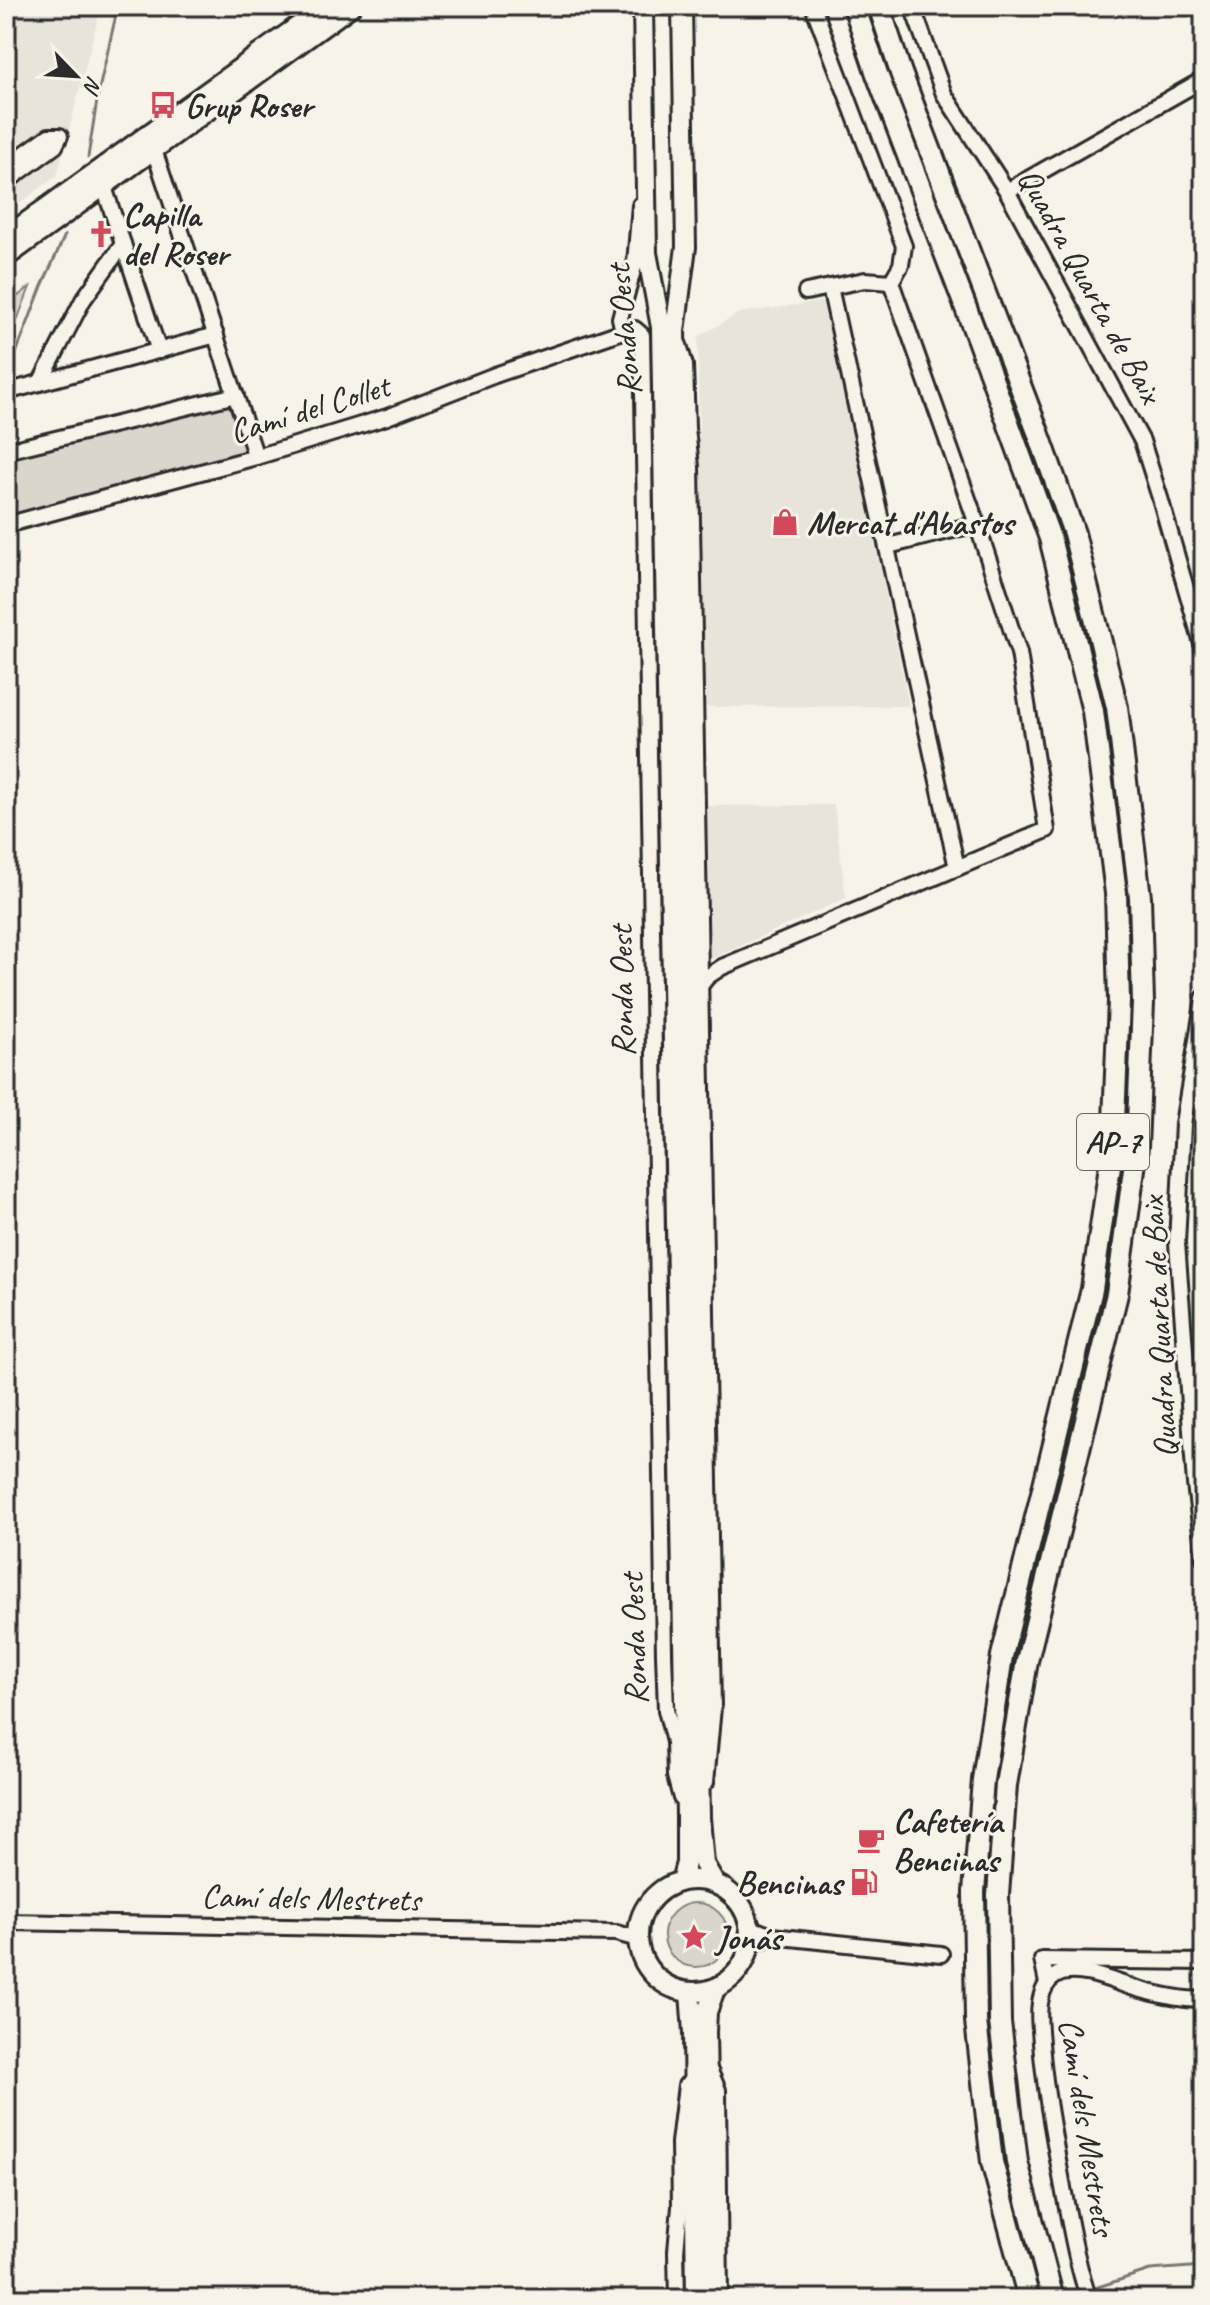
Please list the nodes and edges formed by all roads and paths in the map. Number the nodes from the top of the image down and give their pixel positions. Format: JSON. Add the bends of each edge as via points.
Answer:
{"nodes":[{"id":1,"x":326,"y":6,"type":"edge"},
{"id":2,"x":351,"y":6,"type":"edge"},
{"id":3,"x":643,"y":6,"type":"edge"},
{"id":4,"x":682,"y":6,"type":"edge"},
{"id":5,"x":813,"y":6,"type":"edge"},
{"id":6,"x":854,"y":6,"type":"edge"},
{"id":7,"x":879,"y":6,"type":"edge"},
{"id":8,"x":912,"y":6,"type":"edge"},
{"id":9,"x":1204,"y":79,"type":"edge"},
{"id":10,"x":154,"y":150,"type":"junction"},
{"id":11,"x":6,"y":167,"type":"edge"},
{"id":12,"x":646,"y":181,"type":"junction"},
{"id":13,"x":6,"y":182,"type":"edge"},
{"id":14,"x":104,"y":187,"type":"junction"},
{"id":15,"x":1007,"y":191,"type":"junction"},
{"id":16,"x":6,"y":237,"type":"edge"},
{"id":17,"x":123,"y":244,"type":"junction"},
{"id":18,"x":6,"y":257,"type":"edge"},
{"id":19,"x":891,"y":282,"type":"junction"},
{"id":20,"x":830,"y":287,"type":"junction"},
{"id":21,"x":806,"y":292,"type":"dead end"},
{"id":22,"x":623,"y":331,"type":"junction"},
{"id":23,"x":675,"y":331,"type":"junction"},
{"id":24,"x":216,"y":335,"type":"junction"},
{"id":25,"x":159,"y":351,"type":"junction"},
{"id":26,"x":47,"y":381,"type":"junction"},
{"id":27,"x":7,"y":391,"type":"edge"},
{"id":28,"x":236,"y":395,"type":"junction"},
{"id":29,"x":6,"y":451,"type":"edge"},
{"id":30,"x":256,"y":457,"type":"junction"},
{"id":31,"x":977,"y":524,"type":"junction"},
{"id":32,"x":6,"y":525,"type":"edge"},
{"id":33,"x":888,"y":546,"type":"junction"},
{"id":34,"x":1204,"y":651,"type":"edge"},
{"id":35,"x":957,"y":868,"type":"junction"},
{"id":36,"x":700,"y":951,"type":"junction"},
{"id":37,"x":722,"y":967,"type":"junction"},
{"id":38,"x":700,"y":986,"type":"junction"},
{"id":39,"x":1204,"y":998,"type":"edge"},
{"id":40,"x":1204,"y":1558,"type":"edge"},
{"id":41,"x":693,"y":1817,"type":"junction"},
{"id":42,"x":681,"y":1881,"type":"junction"},
{"id":43,"x":715,"y":1883,"type":"junction"},
{"id":44,"x":6,"y":1922,"type":"edge"},
{"id":45,"x":639,"y":1932,"type":"junction"},
{"id":46,"x":751,"y":1936,"type":"junction"},
{"id":47,"x":941,"y":1954,"type":"dead end"},
{"id":48,"x":1204,"y":1962,"type":"edge"},
{"id":49,"x":1047,"y":1983,"type":"junction"},
{"id":50,"x":715,"y":1989,"type":"junction"},
{"id":51,"x":690,"y":1993,"type":"junction"},
{"id":52,"x":1204,"y":2000,"type":"edge"},
{"id":53,"x":699,"y":2062,"type":"junction"},
{"id":54,"x":677,"y":2299,"type":"edge"},
{"id":55,"x":696,"y":2299,"type":"edge"},
{"id":56,"x":711,"y":2299,"type":"edge"},
{"id":57,"x":720,"y":2299,"type":"edge"},
{"id":58,"x":1029,"y":2299,"type":"edge"},
{"id":59,"x":1053,"y":2299,"type":"edge"},
{"id":60,"x":1089,"y":2299,"type":"edge"}],
"edges":[{"from":1,"to":16,"type":"main road"},
{"from":2,"to":10,"type":"main road"},
{"from":3,"to":12,"type":"main road","name":"Ronda Oest"},
{"from":4,"to":23,"type":"main road","name":"Ronda Oest","via":[[686,247]]},
{"from":5,"to":19,"type":"street","via":[[904,246]]},
{"from":6,"to":58,"type":"highway","number":"AP-7","via":[[1050,538],[1093,711],[1116,893],[1119,1001],[1113,1145],[1092,1289],[1002,1656],[983,1780],[974,1892],[976,2021],[992,2162]]},
{"from":7,"to":59,"type":"highway","number":"AP-7","via":[[1074,533],[1117,707],[1140,897],[1143,1003],[1137,1147],[1117,1294],[1027,1661],[1006,1785],[998,1895],[1000,2022],[1017,2162]]},
{"from":8,"to":15,"type":"street","name":"Quadra Quarta de Baix","via":[[944,94]]},
{"from":9,"to":15,"type":"street"},
{"from":10,"to":14,"type":"main road"},
{"from":10,"to":24,"type":"street"},
{"from":11,"to":13,"type":"street","via":[[49,136],[60,136],[55,146]]},
{"from":12,"to":22,"type":"street","name":"Ronda Oest","via":[[635,263],[620,318]]},
{"from":12,"to":41,"type":"main road","name":"Ronda Oest","via":[[647,253],[661,327]]},
{"from":14,"to":17,"type":"street"},
{"from":14,"to":18,"type":"main road"},
{"from":15,"to":34,"type":"street","name":"Quadra Quarta de Baix","via":[[1142,441]]},
{"from":17,"to":25,"type":"street"},
{"from":17,"to":26,"type":"street","via":[[83,300]]},
{"from":19,"to":20,"type":"street","via":[[865,280]]},
{"from":19,"to":31,"type":"street"},
{"from":20,"to":21,"type":"street"},
{"from":20,"to":33,"type":"street"},
{"from":22,"to":30,"type":"street","name":"Camí del Collet","via":[[387,417]]},
{"from":22,"to":41,"type":"street","name":"Ronda Oest","via":[[635,329],[642,335],[666,1710],[675,1776]]},
{"from":23,"to":36,"type":"street","name":"Ronda Oest","via":[[685,365],[691,467]]},
{"from":23,"to":41,"type":"main road","name":"Ronda Oest"},
{"from":24,"to":25,"type":"street"},
{"from":24,"to":28,"type":"street"},
{"from":25,"to":26,"type":"street"},
{"from":26,"to":27,"type":"street"},
{"from":28,"to":29,"type":"street"},
{"from":28,"to":30,"type":"street"},
{"from":30,"to":32,"type":"street","name":"Camí del Collet"},
{"from":31,"to":33,"type":"street"},
{"from":31,"to":35,"type":"street","via":[[1019,653],[1047,830]]},
{"from":33,"to":35,"type":"street"},
{"from":35,"to":37,"type":"street"},
{"from":36,"to":37,"type":"street"},
{"from":36,"to":38,"type":"street","name":"Ronda Oest"},
{"from":37,"to":38,"type":"street"},
{"from":38,"to":41,"type":"street","name":"Ronda Oest","via":[[713,1707],[708,1775]]},
{"from":39,"to":40,"type":"street","name":"Quadra Quarta de Baix","via":[[1183,1124],[1177,1243]]},
{"from":41,"to":42,"type":"main road","name":"Ronda Oest"},
{"from":41,"to":43,"type":"main road","name":"Ronda Oest","via":[[704,1864]]},
{"from":42,"to":43,"type":"main road"},
{"from":42,"to":45,"type":"main road","via":[[649,1903]]},
{"from":43,"to":46,"type":"main road","via":[[741,1903]]},
{"from":44,"to":45,"type":"street","name":"Camí dels Mestrets"},
{"from":45,"to":51,"type":"main road","via":[[644,1962],[655,1977]]},
{"from":46,"to":47,"type":"street"},
{"from":46,"to":50,"type":"main road","via":[[740,1970]]},
{"from":48,"to":49,"type":"street","via":[[1042,1960]]},
{"from":49,"to":52,"type":"street","name":"Camí dels Mestrets","via":[[1061,1973],[1085,1974]]},
{"from":49,"to":60,"type":"street","name":"Camí dels Mestrets","via":[[1039,2010],[1043,2073]]},
{"from":50,"to":51,"type":"main road"},
{"from":50,"to":53,"type":"main road"},
{"from":51,"to":53,"type":"main road"},
{"from":53,"to":54,"type":"street","via":[[686,2088],[679,2143]]},
{"from":53,"to":55,"type":"main road"},
{"from":53,"to":56,"type":"main road"},
{"from":53,"to":57,"type":"street","via":[[718,2090]]}]}
